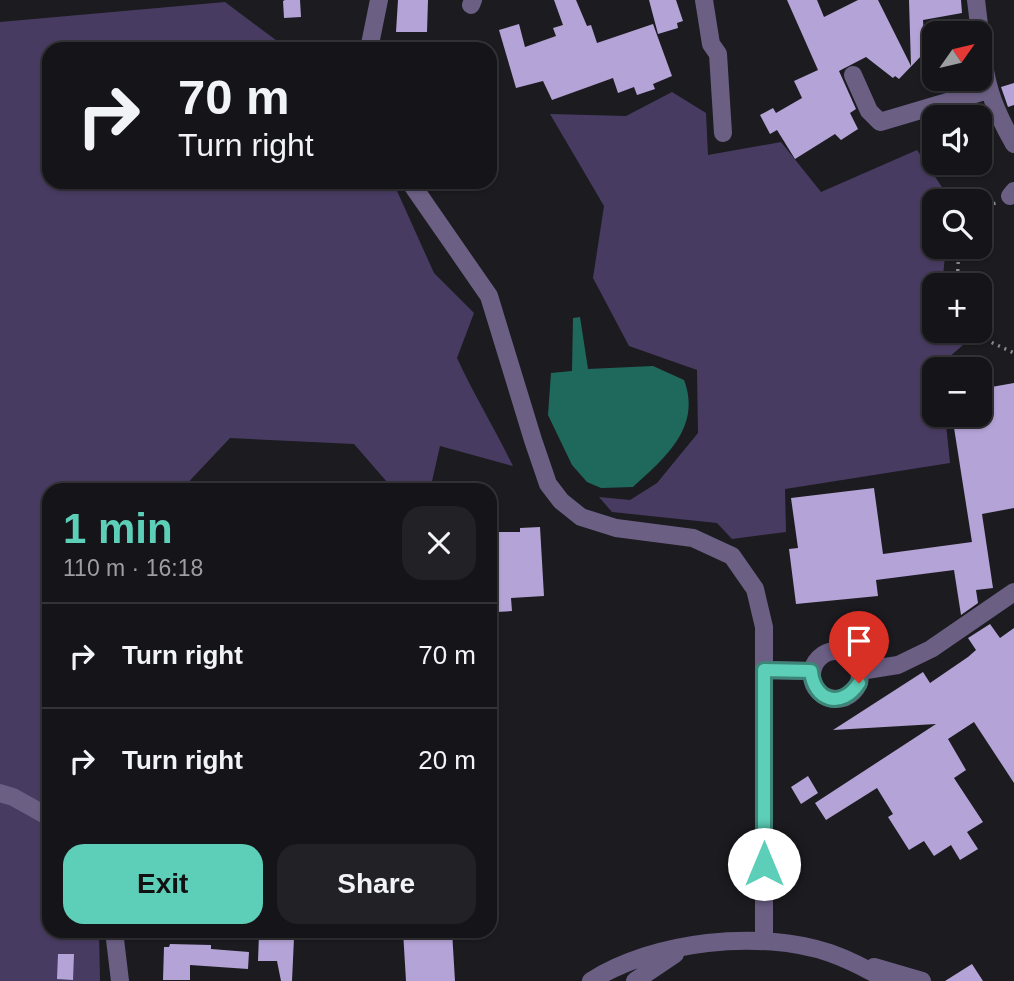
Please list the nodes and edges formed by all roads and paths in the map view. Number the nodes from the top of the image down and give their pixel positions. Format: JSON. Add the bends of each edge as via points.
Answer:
{"nodes":[{"id":1,"x":379,"y":0,"type":"edge"},
{"id":2,"x":704,"y":0,"type":"edge"},
{"id":3,"x":976,"y":0,"type":"edge"},
{"id":4,"x":978,"y":21,"type":"edge"},
{"id":5,"x":370,"y":42,"type":"edge"},
{"id":6,"x":853,"y":75,"type":"dead end"},
{"id":7,"x":985,"y":91,"type":"edge"},
{"id":8,"x":988,"y":91,"type":"edge"},
{"id":9,"x":723,"y":133,"type":"dead end"},
{"id":10,"x":1014,"y":144,"type":"edge"},
{"id":11,"x":415,"y":189,"type":"edge"},
{"id":12,"x":992,"y":343,"type":"edge"},
{"id":13,"x":1014,"y":353,"type":"edge"},
{"id":14,"x":1014,"y":592,"type":"edge"},
{"id":15,"x":764,"y":670,"type":"junction"},
{"id":16,"x":811,"y":671,"type":"junction"},
{"id":17,"x":860,"y":671,"type":"junction"},
{"id":18,"x":0,"y":793,"type":"edge"},
{"id":19,"x":42,"y":813,"type":"edge"},
{"id":20,"x":115,"y":938,"type":"edge"},
{"id":21,"x":764,"y":941,"type":"junction"},
{"id":22,"x":688,"y":947,"type":"junction"},
{"id":23,"x":847,"y":960,"type":"junction"},
{"id":24,"x":120,"y":981,"type":"edge"},
{"id":25,"x":591,"y":981,"type":"edge"},
{"id":26,"x":635,"y":981,"type":"edge"},
{"id":27,"x":888,"y":981,"type":"edge"},
{"id":28,"x":922,"y":981,"type":"edge"}],
"edges":[{"from":1,"to":5,"type":"street"},
{"from":2,"to":9,"type":"street","via":[[711,44],[718,54]]},
{"from":3,"to":4,"type":"street"},
{"from":6,"to":7,"type":"street","via":[[869,111],[880,122]]},
{"from":8,"to":10,"type":"street"},
{"from":11,"to":15,"type":"street","via":[[489,296],[548,484],[581,517],[616,528],[693,538],[732,556],[755,589],[764,627]]},
{"from":12,"to":13,"type":"path"},
{"from":14,"to":17,"type":"street","via":[[931,649],[898,665]]},
{"from":15,"to":16,"type":"street"},
{"from":15,"to":21,"type":"street"},
{"from":16,"to":17,"type":"street","via":[[824,653],[836,650],[856,660]]},
{"from":16,"to":17,"type":"street","via":[[819,693],[842,699],[853,693]]},
{"from":18,"to":19,"type":"street"},
{"from":20,"to":24,"type":"street"},
{"from":21,"to":22,"type":"street"},
{"from":21,"to":23,"type":"street","via":[[829,952]]},
{"from":22,"to":25,"type":"street","via":[[647,956]]},
{"from":22,"to":26,"type":"street"},
{"from":23,"to":27,"type":"street"},
{"from":23,"to":28,"type":"street"}]}
